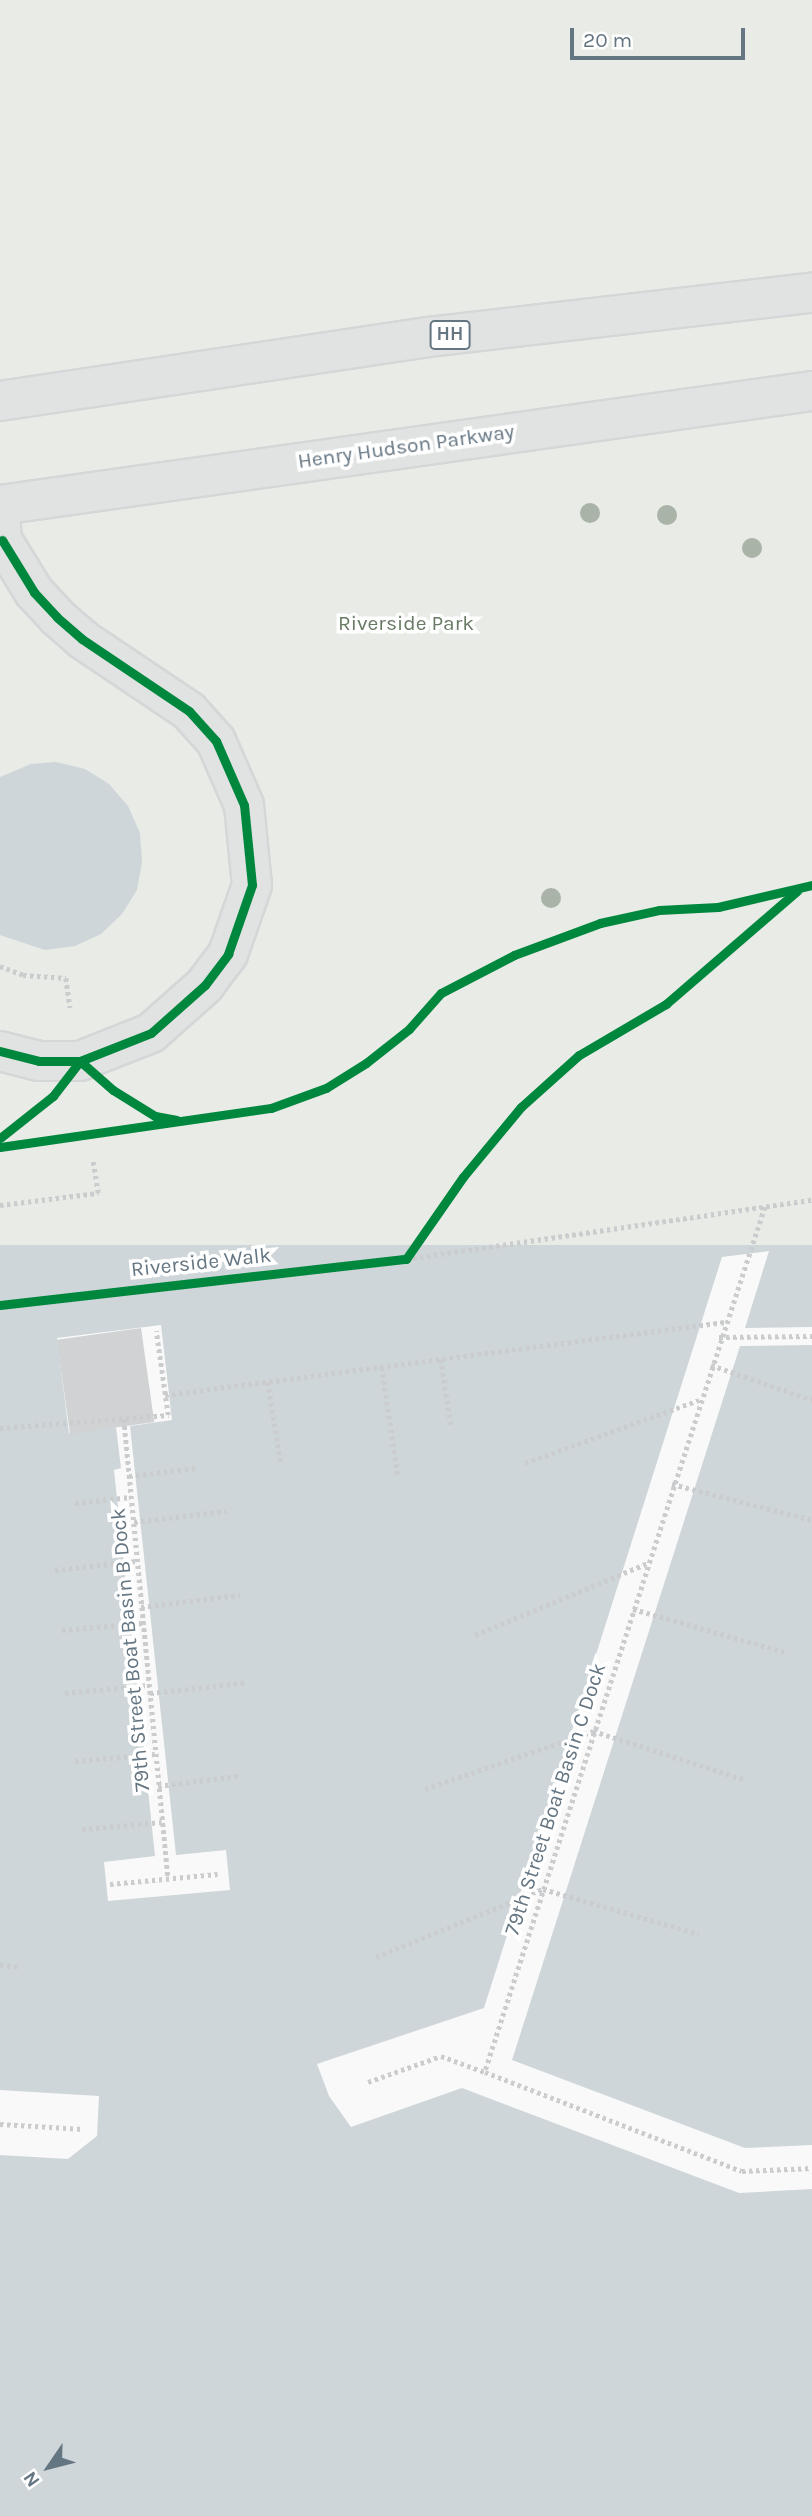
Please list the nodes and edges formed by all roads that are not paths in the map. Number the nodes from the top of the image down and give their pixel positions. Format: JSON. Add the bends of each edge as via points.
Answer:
{"nodes":[{"id":1,"x":812,"y":293,"type":"edge"},
{"id":2,"x":812,"y":391,"type":"edge"},
{"id":3,"x":0,"y":401,"type":"edge"},
{"id":4,"x":1,"y":519,"type":"edge"},
{"id":5,"x":0,"y":1051,"type":"edge"}],
"edges":[{"from":1,"to":3,"type":"main road","number":"HH","via":[[429,337]]},
{"from":2,"to":4,"type":"main road","name":"Henry Hudson Parkway","via":[[102,491]]},
{"from":4,"to":5,"type":"main road","via":[[34,592],[74,632],[155,684],[216,741],[244,805],[251,885],[228,954],[205,985],[151,1033],[80,1060],[38,1061]]}]}
